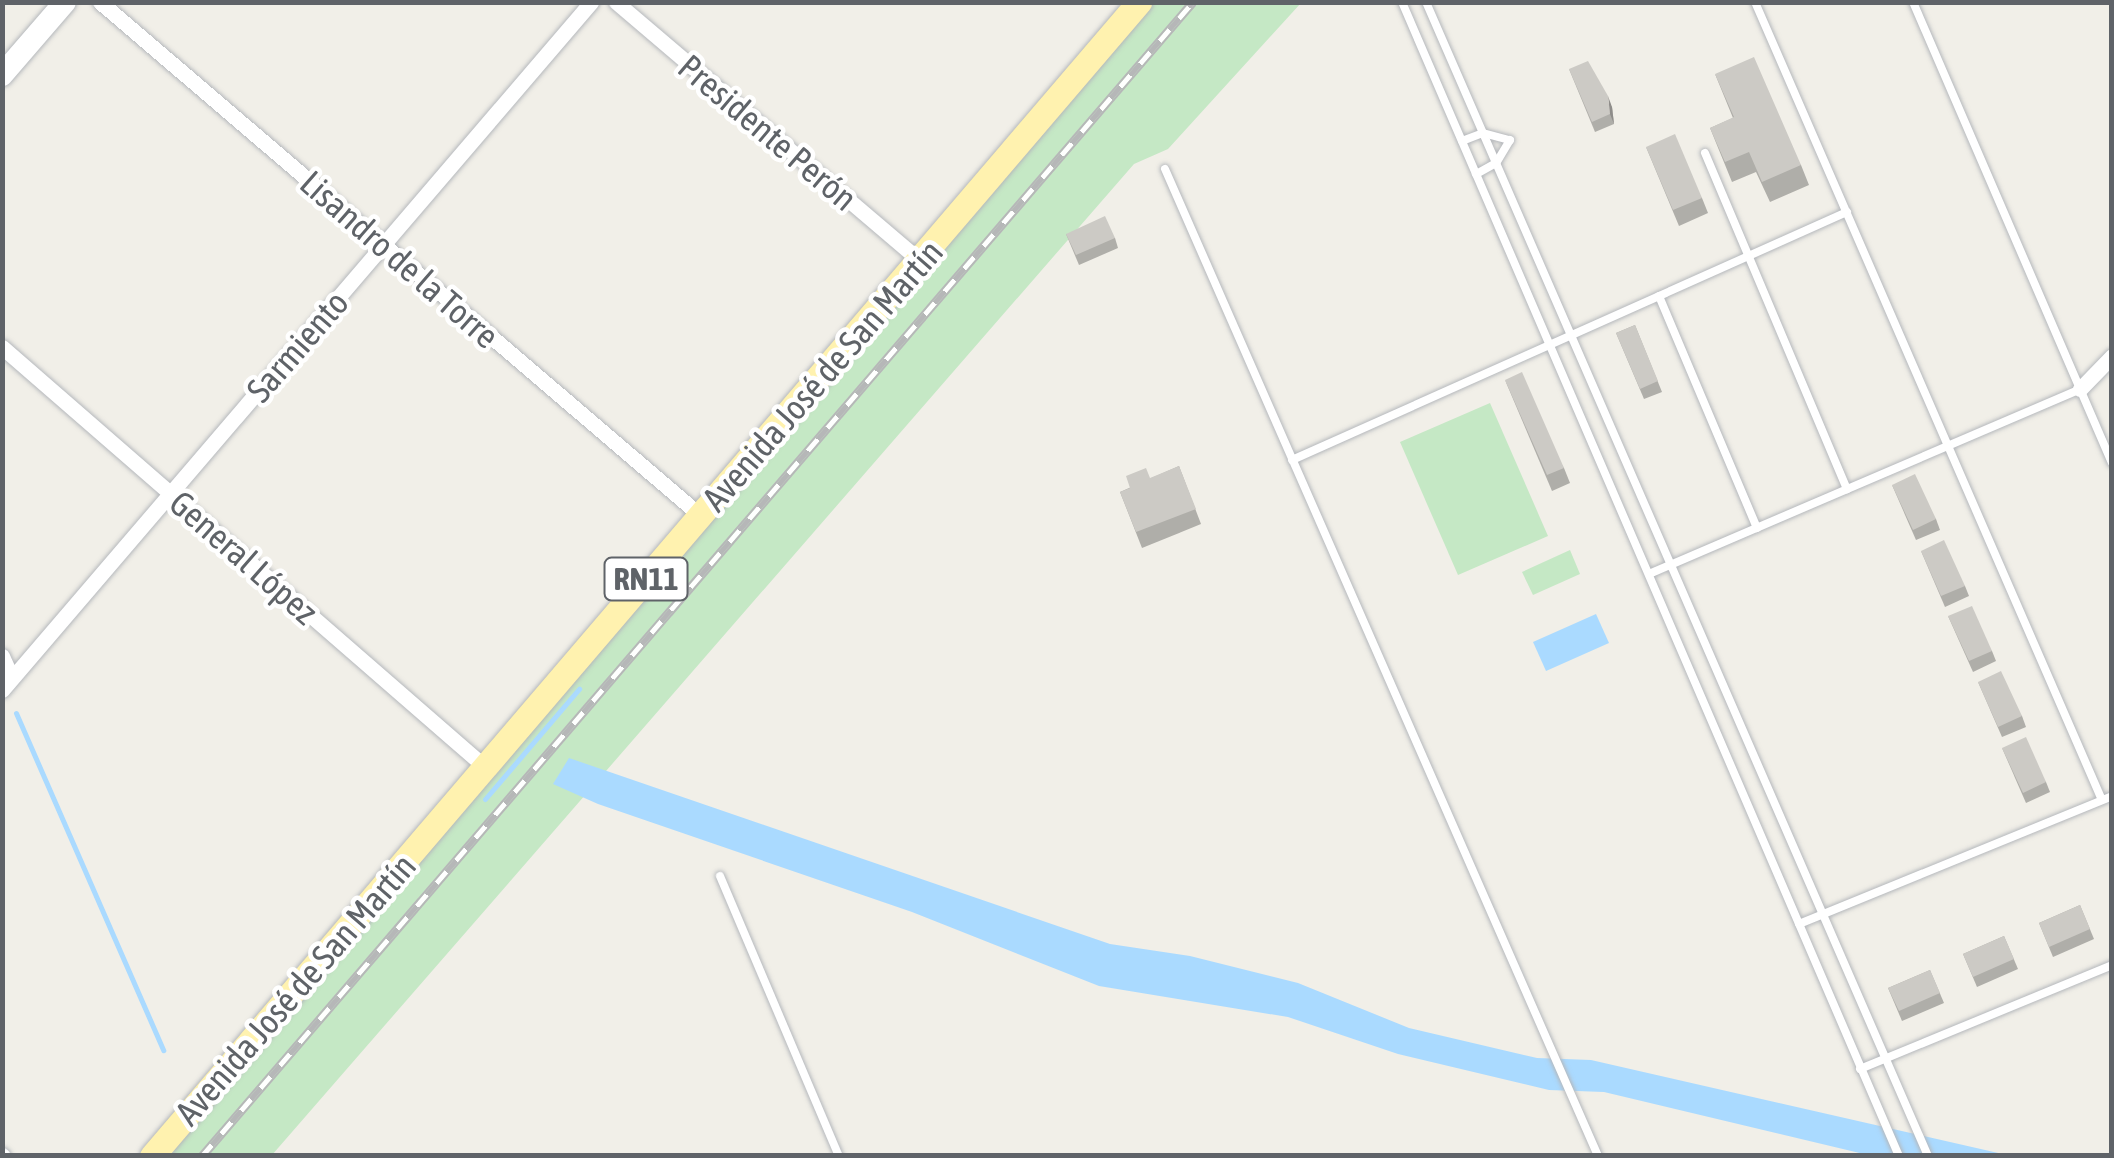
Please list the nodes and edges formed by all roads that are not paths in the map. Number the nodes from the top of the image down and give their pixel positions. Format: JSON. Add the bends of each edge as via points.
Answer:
{"nodes":[{"id":1,"x":65,"y":2,"type":"edge"},
{"id":2,"x":100,"y":2,"type":"edge"},
{"id":3,"x":591,"y":2,"type":"edge"},
{"id":4,"x":616,"y":2,"type":"edge"},
{"id":5,"x":1140,"y":2,"type":"edge"},
{"id":6,"x":1402,"y":2,"type":"edge"},
{"id":7,"x":1426,"y":2,"type":"edge"},
{"id":8,"x":1755,"y":2,"type":"edge"},
{"id":9,"x":1913,"y":2,"type":"edge"},
{"id":10,"x":2,"y":75,"type":"edge"},
{"id":11,"x":1483,"y":132,"type":"junction"},
{"id":12,"x":1462,"y":141,"type":"junction"},
{"id":13,"x":1706,"y":153,"type":"dead end"},
{"id":14,"x":1496,"y":163,"type":"junction"},
{"id":15,"x":1165,"y":169,"type":"dead end"},
{"id":16,"x":1476,"y":174,"type":"junction"},
{"id":17,"x":1848,"y":212,"type":"junction"},
{"id":18,"x":384,"y":245,"type":"junction"},
{"id":19,"x":1749,"y":256,"type":"junction"},
{"id":20,"x":920,"y":260,"type":"junction"},
{"id":21,"x":1659,"y":296,"type":"junction"},
{"id":22,"x":1572,"y":335,"type":"junction"},
{"id":23,"x":1550,"y":344,"type":"junction"},
{"id":24,"x":2,"y":346,"type":"edge"},
{"id":25,"x":2112,"y":356,"type":"edge"},
{"id":26,"x":2112,"y":378,"type":"edge"},
{"id":27,"x":2080,"y":389,"type":"junction"},
{"id":28,"x":1950,"y":443,"type":"junction"},
{"id":29,"x":1292,"y":460,"type":"junction"},
{"id":30,"x":2112,"y":463,"type":"edge"},
{"id":31,"x":1847,"y":488,"type":"junction"},
{"id":32,"x":171,"y":493,"type":"junction"},
{"id":33,"x":701,"y":516,"type":"junction"},
{"id":34,"x":1757,"y":528,"type":"junction"},
{"id":35,"x":1674,"y":565,"type":"junction"},
{"id":36,"x":1649,"y":574,"type":"junction"},
{"id":37,"x":2,"y":656,"type":"edge"},
{"id":38,"x":7,"y":684,"type":"edge"},
{"id":39,"x":485,"y":767,"type":"junction"},
{"id":40,"x":2107,"y":798,"type":"edge"},
{"id":41,"x":720,"y":876,"type":"dead end"},
{"id":42,"x":1822,"y":916,"type":"junction"},
{"id":43,"x":1799,"y":924,"type":"junction"},
{"id":44,"x":2112,"y":966,"type":"edge"},
{"id":45,"x":1884,"y":1058,"type":"junction"},
{"id":46,"x":1860,"y":1070,"type":"junction"},
{"id":47,"x":152,"y":1156,"type":"edge"},
{"id":48,"x":839,"y":1156,"type":"edge"},
{"id":49,"x":1598,"y":1156,"type":"edge"},
{"id":50,"x":1899,"y":1156,"type":"edge"},
{"id":51,"x":1928,"y":1156,"type":"edge"}],
"edges":[{"from":1,"to":10,"type":"street"},
{"from":2,"to":18,"type":"street","name":"Lisandro de la Torre"},
{"from":3,"to":18,"type":"street","name":"Sarmiento"},
{"from":4,"to":20,"type":"street","name":"Presidente Perón"},
{"from":5,"to":20,"type":"main road","name":"Avenida José de San Martín","number":"RN11"},
{"from":6,"to":12,"type":"lane"},
{"from":7,"to":11,"type":"lane"},
{"from":8,"to":17,"type":"lane"},
{"from":9,"to":27,"type":"lane"},
{"from":11,"to":12,"type":"lane"},
{"from":11,"to":14,"type":"lane"},
{"from":11,"to":14,"type":"lane","via":[[1510,140]]},
{"from":12,"to":16,"type":"lane"},
{"from":13,"to":19,"type":"lane"},
{"from":14,"to":16,"type":"lane"},
{"from":14,"to":22,"type":"lane"},
{"from":15,"to":29,"type":"lane"},
{"from":16,"to":23,"type":"lane"},
{"from":17,"to":19,"type":"lane"},
{"from":17,"to":28,"type":"lane"},
{"from":18,"to":32,"type":"street","name":"Sarmiento"},
{"from":18,"to":33,"type":"street","name":"Lisandro de la Torre"},
{"from":19,"to":21,"type":"lane"},
{"from":19,"to":31,"type":"lane"},
{"from":20,"to":33,"type":"main road","name":"Avenida José de San Martín","number":"RN11"},
{"from":21,"to":22,"type":"lane"},
{"from":21,"to":34,"type":"lane"},
{"from":22,"to":23,"type":"lane"},
{"from":22,"to":35,"type":"lane"},
{"from":23,"to":29,"type":"lane"},
{"from":23,"to":36,"type":"lane"},
{"from":24,"to":32,"type":"street","name":"General López"},
{"from":25,"to":27,"type":"street"},
{"from":26,"to":27,"type":"street"},
{"from":27,"to":28,"type":"lane"},
{"from":27,"to":30,"type":"lane"},
{"from":28,"to":31,"type":"lane"},
{"from":28,"to":40,"type":"lane"},
{"from":29,"to":49,"type":"lane"},
{"from":31,"to":34,"type":"lane"},
{"from":32,"to":38,"type":"street","name":"Sarmiento"},
{"from":32,"to":39,"type":"street","name":"General López"},
{"from":33,"to":39,"type":"main road","name":"Avenida José de San Martín","number":"RN11"},
{"from":34,"to":35,"type":"lane"},
{"from":35,"to":36,"type":"lane"},
{"from":35,"to":42,"type":"lane"},
{"from":36,"to":43,"type":"lane"},
{"from":37,"to":38,"type":"street"},
{"from":39,"to":47,"type":"main road","name":"Avenida José de San Martín","number":"RN11"},
{"from":40,"to":42,"type":"lane"},
{"from":41,"to":48,"type":"lane"},
{"from":42,"to":43,"type":"lane"},
{"from":42,"to":45,"type":"lane"},
{"from":43,"to":46,"type":"lane"},
{"from":44,"to":45,"type":"lane"},
{"from":45,"to":46,"type":"lane"},
{"from":45,"to":51,"type":"lane"},
{"from":46,"to":50,"type":"lane"}]}
